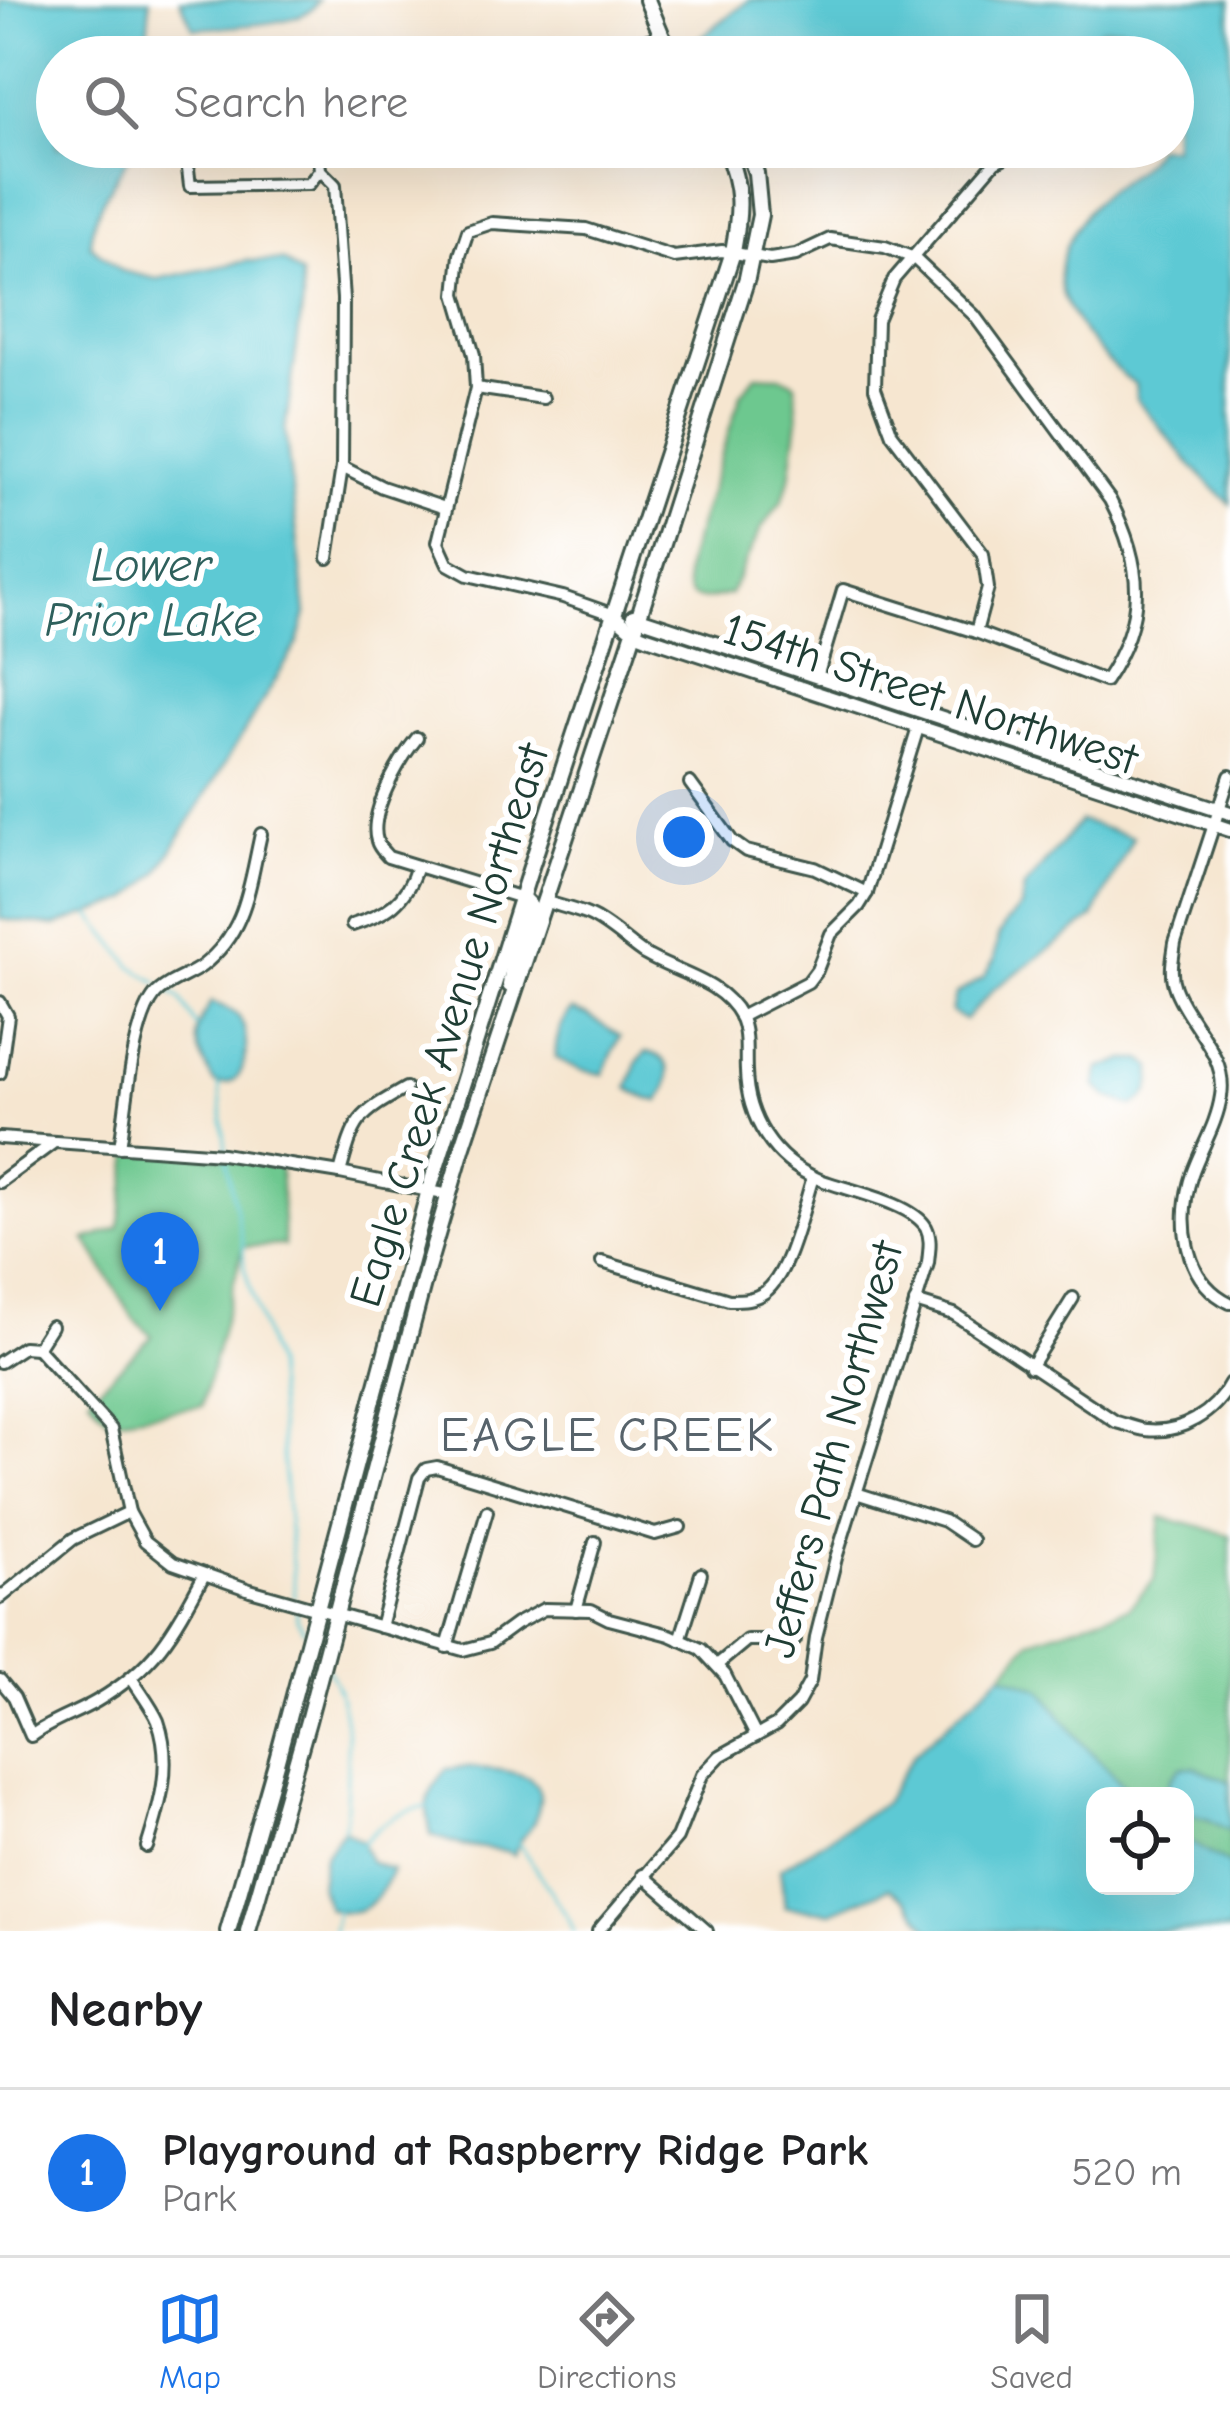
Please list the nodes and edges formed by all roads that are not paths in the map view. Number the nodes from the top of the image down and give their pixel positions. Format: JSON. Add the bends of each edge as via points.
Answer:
{"nodes":[{"id":1,"x":646,"y":0,"type":"edge"},
{"id":2,"x":662,"y":36,"type":"edge"},
{"id":3,"x":188,"y":168,"type":"edge"},
{"id":4,"x":734,"y":168,"type":"edge"},
{"id":5,"x":754,"y":168,"type":"edge"},
{"id":6,"x":990,"y":168,"type":"edge"},
{"id":7,"x":320,"y":170,"type":"joint"},
{"id":8,"x":744,"y":254,"type":"junction"},
{"id":9,"x":914,"y":257,"type":"junction"},
{"id":10,"x":476,"y":388,"type":"junction"},
{"id":11,"x":543,"y":398,"type":"dead end"},
{"id":12,"x":342,"y":467,"type":"junction"},
{"id":13,"x":445,"y":508,"type":"junction"},
{"id":14,"x":328,"y":558,"type":"dead end"},
{"id":15,"x":614,"y":615,"type":"junction"},
{"id":16,"x":639,"y":616,"type":"junction"},
{"id":17,"x":634,"y":632,"type":"junction"},
{"id":18,"x":976,"y":632,"type":"junction"},
{"id":19,"x":817,"y":677,"type":"junction"},
{"id":20,"x":918,"y":728,"type":"junction"},
{"id":21,"x":416,"y":738,"type":"dead end"},
{"id":22,"x":1230,"y":776,"type":"edge"},
{"id":23,"x":690,"y":782,"type":"dead end"},
{"id":24,"x":1224,"y":811,"type":"edge"},
{"id":25,"x":1214,"y":825,"type":"junction"},
{"id":26,"x":1230,"y":830,"type":"edge"},
{"id":27,"x":261,"y":834,"type":"dead end"},
{"id":28,"x":417,"y":866,"type":"junction"},
{"id":29,"x":868,"y":892,"type":"junction"},
{"id":30,"x":522,"y":898,"type":"junction"},
{"id":31,"x":544,"y":901,"type":"junction"},
{"id":32,"x":352,"y":925,"type":"dead end"},
{"id":33,"x":0,"y":1002,"type":"edge"},
{"id":34,"x":508,"y":1008,"type":"junction"},
{"id":35,"x":740,"y":1017,"type":"junction"},
{"id":36,"x":0,"y":1073,"type":"edge"},
{"id":37,"x":406,"y":1088,"type":"dead end"},
{"id":38,"x":0,"y":1138,"type":"edge"},
{"id":39,"x":53,"y":1143,"type":"junction"},
{"id":40,"x":120,"y":1147,"type":"junction"},
{"id":41,"x":340,"y":1173,"type":"junction"},
{"id":42,"x":813,"y":1177,"type":"junction"},
{"id":43,"x":0,"y":1182,"type":"edge"},
{"id":44,"x":429,"y":1190,"type":"junction"},
{"id":45,"x":449,"y":1195,"type":"junction"},
{"id":46,"x":602,"y":1262,"type":"dead end"},
{"id":47,"x":1073,"y":1298,"type":"dead end"},
{"id":48,"x":916,"y":1302,"type":"junction"},
{"id":49,"x":1230,"y":1303,"type":"edge"},
{"id":50,"x":51,"y":1326,"type":"dead end"},
{"id":51,"x":37,"y":1348,"type":"junction"},
{"id":52,"x":0,"y":1362,"type":"edge"},
{"id":53,"x":1030,"y":1366,"type":"junction"},
{"id":54,"x":1230,"y":1383,"type":"edge"},
{"id":55,"x":856,"y":1492,"type":"junction"},
{"id":56,"x":487,"y":1511,"type":"dead end"},
{"id":57,"x":129,"y":1512,"type":"junction"},
{"id":58,"x":680,"y":1527,"type":"dead end"},
{"id":59,"x":972,"y":1540,"type":"dead end"},
{"id":60,"x":595,"y":1542,"type":"dead end"},
{"id":61,"x":701,"y":1574,"type":"dead end"},
{"id":62,"x":204,"y":1575,"type":"junction"},
{"id":63,"x":0,"y":1598,"type":"edge"},
{"id":64,"x":317,"y":1609,"type":"junction"},
{"id":65,"x":576,"y":1610,"type":"junction"},
{"id":66,"x":336,"y":1615,"type":"junction"},
{"id":67,"x":380,"y":1627,"type":"junction"},
{"id":68,"x":680,"y":1640,"type":"junction"},
{"id":69,"x":795,"y":1640,"type":"dead end"},
{"id":70,"x":447,"y":1647,"type":"junction"},
{"id":71,"x":717,"y":1664,"type":"junction"},
{"id":72,"x":0,"y":1679,"type":"edge"},
{"id":73,"x":132,"y":1679,"type":"junction"},
{"id":74,"x":756,"y":1736,"type":"junction"},
{"id":75,"x":148,"y":1846,"type":"dead end"},
{"id":76,"x":644,"y":1875,"type":"junction"},
{"id":77,"x":228,"y":1931,"type":"edge"},
{"id":78,"x":248,"y":1931,"type":"edge"},
{"id":79,"x":598,"y":1931,"type":"edge"},
{"id":80,"x":706,"y":1931,"type":"edge"}],
"edges":[{"from":1,"to":2,"type":"main road"},
{"from":3,"to":7,"type":"street","via":[[190,186],[309,184]]},
{"from":4,"to":8,"type":"main road","name":"Eagle Creek Avenue Northeast"},
{"from":5,"to":8,"type":"main road","name":"Eagle Creek Avenue Northeast","via":[[760,215]]},
{"from":6,"to":9,"type":"street"},
{"from":7,"to":12,"type":"street","via":[[335,185]]},
{"from":8,"to":9,"type":"street","via":[[796,255],[830,238]]},
{"from":8,"to":10,"type":"street","via":[[674,257],[586,229],[492,224],[468,231],[456,294]]},
{"from":8,"to":15,"type":"main road","name":"Eagle Creek Avenue Northeast"},
{"from":8,"to":16,"type":"main road","name":"Eagle Creek Avenue Northeast"},
{"from":9,"to":18,"type":"street","via":[[894,279],[877,320],[875,388],[892,434],[983,554],[988,588]]},
{"from":9,"to":18,"type":"street","via":[[974,315],[1110,500],[1138,579],[1134,620],[1106,681]]},
{"from":10,"to":11,"type":"street"},
{"from":10,"to":13,"type":"street"},
{"from":12,"to":13,"type":"street"},
{"from":12,"to":14,"type":"street"},
{"from":13,"to":15,"type":"street","name":"154th Street Northwest","via":[[438,542],[448,564]]},
{"from":15,"to":16,"type":"street","name":"154th Street Northwest"},
{"from":15,"to":17,"type":"street","name":"154th Street Northwest"},
{"from":15,"to":30,"type":"main road","name":"Eagle Creek Avenue Northeast"},
{"from":16,"to":17,"type":"main road","name":"Eagle Creek Avenue Northeast"},
{"from":16,"to":19,"type":"street","name":"154th Street Northwest"},
{"from":17,"to":20,"type":"street","name":"154th Street Northwest"},
{"from":17,"to":31,"type":"main road","name":"Eagle Creek Avenue Northeast"},
{"from":18,"to":19,"type":"street","via":[[843,590]]},
{"from":19,"to":24,"type":"street","name":"154th Street Northwest"},
{"from":20,"to":25,"type":"street","name":"154th Street Northwest"},
{"from":20,"to":29,"type":"street"},
{"from":21,"to":28,"type":"street","via":[[395,768],[375,829],[388,857]]},
{"from":22,"to":24,"type":"street"},
{"from":23,"to":29,"type":"street","via":[[746,851]]},
{"from":24,"to":25,"type":"street"},
{"from":25,"to":26,"type":"street","name":"154th Street Northwest"},
{"from":25,"to":49,"type":"street","via":[[1171,969],[1214,1052],[1222,1093],[1190,1178],[1184,1238],[1195,1272]]},
{"from":27,"to":40,"type":"street","via":[[242,919],[202,966],[156,994],[139,1030]]},
{"from":28,"to":30,"type":"street"},
{"from":28,"to":32,"type":"street","via":[[402,899]]},
{"from":29,"to":35,"type":"street","via":[[831,934],[808,982]]},
{"from":30,"to":34,"type":"main road","via":[[529,911]]},
{"from":30,"to":44,"type":"main road","name":"Eagle Creek Avenue Northeast"},
{"from":31,"to":34,"type":"main road","name":"Eagle Creek Avenue Northeast"},
{"from":31,"to":35,"type":"street","via":[[591,916],[705,982]]},
{"from":33,"to":36,"type":"street","via":[[8,1016]]},
{"from":34,"to":45,"type":"main road","name":"Eagle Creek Avenue Northeast"},
{"from":35,"to":42,"type":"street","name":"Jeffers Path Northwest","via":[[749,1105],[766,1139]]},
{"from":37,"to":41,"type":"street","via":[[364,1112]]},
{"from":38,"to":39,"type":"street"},
{"from":39,"to":40,"type":"street"},
{"from":39,"to":43,"type":"street"},
{"from":40,"to":41,"type":"street"},
{"from":41,"to":44,"type":"street"},
{"from":42,"to":46,"type":"street","via":[[782,1270],[751,1300]]},
{"from":42,"to":48,"type":"street","name":"Jeffers Path Northwest","via":[[912,1213],[926,1227],[931,1242]]},
{"from":44,"to":45,"type":"street"},
{"from":44,"to":64,"type":"main road","name":"Eagle Creek Avenue Northeast"},
{"from":45,"to":66,"type":"main road","name":"Eagle Creek Avenue Northeast"},
{"from":47,"to":53,"type":"street"},
{"from":48,"to":53,"type":"street","via":[[953,1314]]},
{"from":48,"to":55,"type":"street","name":"Jeffers Path Northwest"},
{"from":50,"to":51,"type":"street"},
{"from":51,"to":52,"type":"street"},
{"from":51,"to":57,"type":"street","via":[[111,1429]]},
{"from":53,"to":54,"type":"street","via":[[1116,1422],[1145,1430],[1176,1429],[1205,1414]]},
{"from":55,"to":59,"type":"street","via":[[944,1521]]},
{"from":55,"to":74,"type":"street","name":"Jeffers Path Northwest","via":[[810,1682],[776,1725]]},
{"from":56,"to":70,"type":"street"},
{"from":57,"to":62,"type":"street","via":[[145,1541]]},
{"from":57,"to":63,"type":"street","via":[[73,1539]]},
{"from":58,"to":67,"type":"street","via":[[655,1534],[427,1469]]},
{"from":60,"to":65,"type":"street"},
{"from":61,"to":68,"type":"street"},
{"from":62,"to":64,"type":"street"},
{"from":62,"to":73,"type":"street","via":[[174,1632]]},
{"from":64,"to":66,"type":"street"},
{"from":64,"to":77,"type":"main road","name":"Eagle Creek Avenue Northeast"},
{"from":65,"to":68,"type":"street"},
{"from":65,"to":70,"type":"street","via":[[544,1610],[490,1643]]},
{"from":66,"to":67,"type":"street"},
{"from":66,"to":78,"type":"main road","name":"Eagle Creek Avenue Northeast"},
{"from":67,"to":70,"type":"street"},
{"from":68,"to":71,"type":"street"},
{"from":69,"to":71,"type":"street","via":[[747,1640]]},
{"from":71,"to":74,"type":"street"},
{"from":72,"to":73,"type":"street","via":[[31,1736]]},
{"from":73,"to":75,"type":"street","via":[[158,1720],[163,1750],[164,1791]]},
{"from":74,"to":76,"type":"street","name":"Jeffers Path Northwest","via":[[702,1775],[677,1838]]},
{"from":76,"to":79,"type":"street","name":"Jeffers Path Northwest"},
{"from":76,"to":80,"type":"street"}]}
